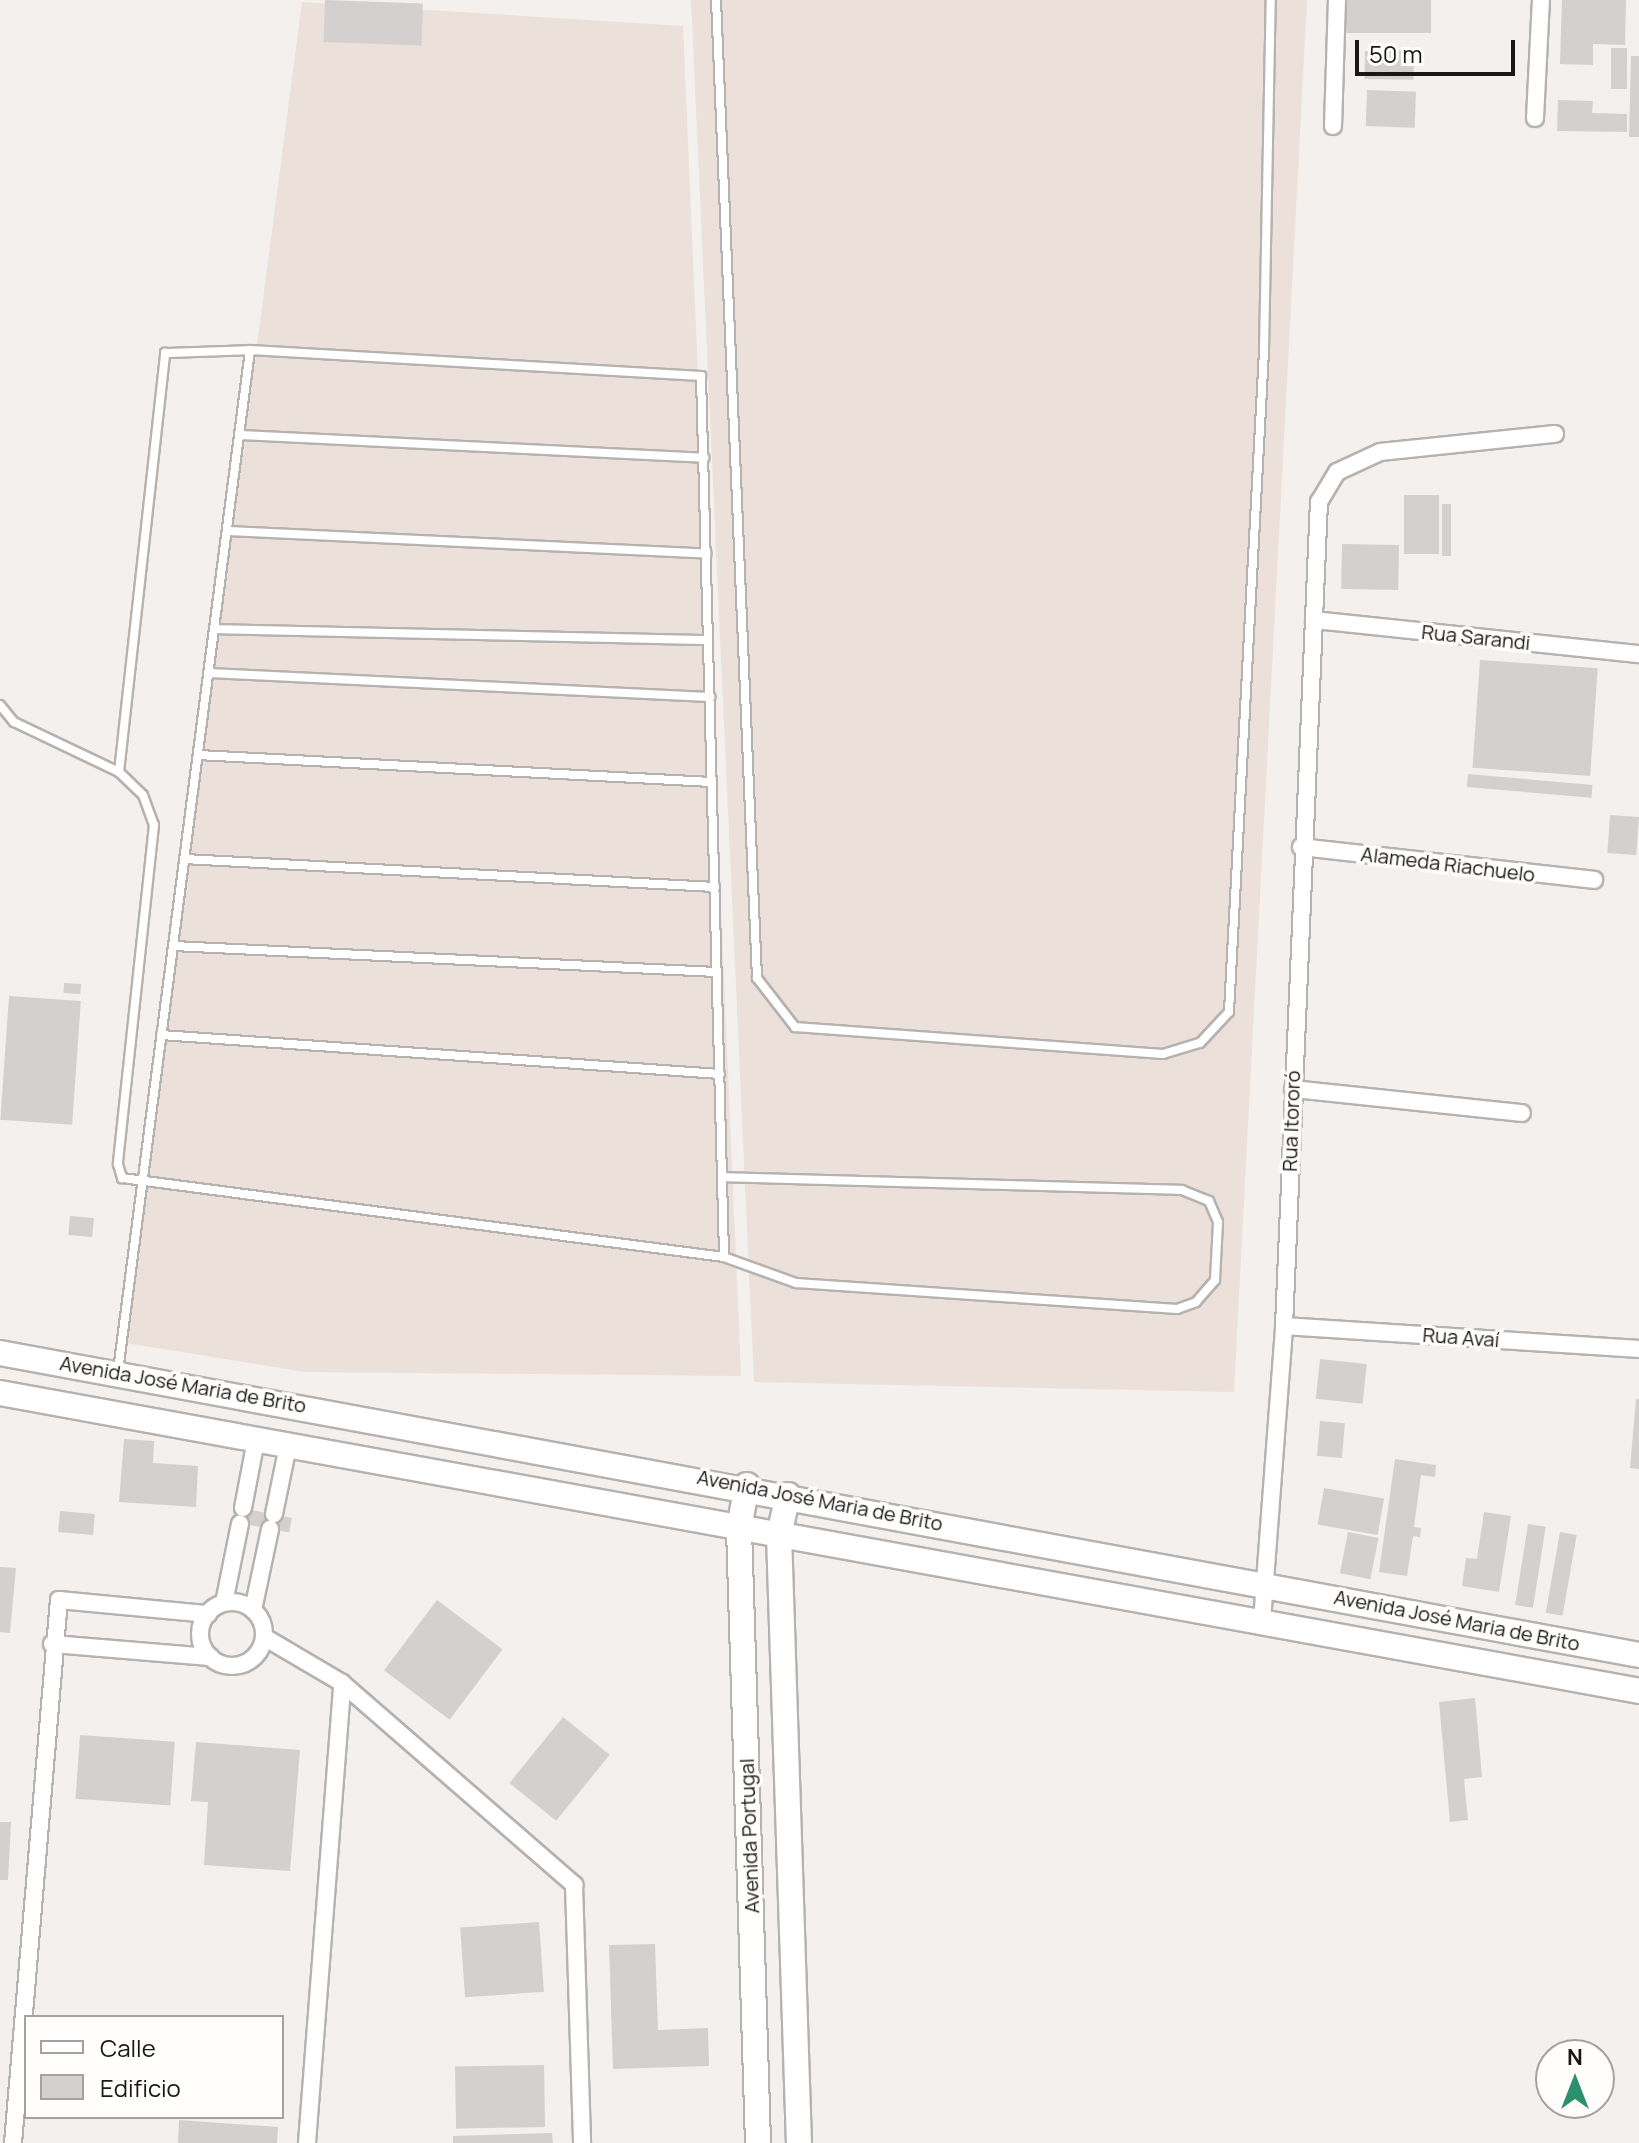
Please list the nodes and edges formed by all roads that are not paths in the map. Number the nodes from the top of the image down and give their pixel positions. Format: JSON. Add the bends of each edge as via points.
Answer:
{"nodes":[{"id":1,"x":716,"y":0,"type":"edge"},
{"id":2,"x":1271,"y":0,"type":"edge"},
{"id":3,"x":1337,"y":0,"type":"edge"},
{"id":4,"x":1541,"y":0,"type":"edge"},
{"id":5,"x":1535,"y":118,"type":"dead end"},
{"id":6,"x":1333,"y":126,"type":"dead end"},
{"id":7,"x":250,"y":350,"type":"junction"},
{"id":8,"x":1555,"y":434,"type":"dead end"},
{"id":9,"x":240,"y":435,"type":"junction"},
{"id":10,"x":704,"y":458,"type":"junction"},
{"id":11,"x":227,"y":531,"type":"junction"},
{"id":12,"x":706,"y":554,"type":"junction"},
{"id":13,"x":1314,"y":620,"type":"junction"},
{"id":14,"x":214,"y":629,"type":"junction"},
{"id":15,"x":708,"y":640,"type":"junction"},
{"id":16,"x":1639,"y":654,"type":"edge"},
{"id":17,"x":208,"y":673,"type":"junction"},
{"id":18,"x":710,"y":697,"type":"junction"},
{"id":19,"x":0,"y":705,"type":"edge"},
{"id":20,"x":198,"y":755,"type":"junction"},
{"id":21,"x":119,"y":772,"type":"junction"},
{"id":22,"x":712,"y":782,"type":"junction"},
{"id":23,"x":1301,"y":847,"type":"junction"},
{"id":24,"x":184,"y":859,"type":"junction"},
{"id":25,"x":1594,"y":880,"type":"dead end"},
{"id":26,"x":715,"y":887,"type":"junction"},
{"id":27,"x":173,"y":946,"type":"junction"},
{"id":28,"x":717,"y":972,"type":"junction"},
{"id":29,"x":161,"y":1035,"type":"junction"},
{"id":30,"x":720,"y":1074,"type":"junction"},
{"id":31,"x":1293,"y":1089,"type":"junction"},
{"id":32,"x":1522,"y":1113,"type":"dead end"},
{"id":33,"x":722,"y":1177,"type":"junction"},
{"id":34,"x":143,"y":1186,"type":"junction"},
{"id":35,"x":724,"y":1257,"type":"junction"},
{"id":36,"x":1284,"y":1326,"type":"junction"},
{"id":37,"x":1639,"y":1349,"type":"edge"},
{"id":38,"x":0,"y":1353,"type":"edge"},
{"id":39,"x":118,"y":1372,"type":"junction"},
{"id":40,"x":0,"y":1393,"type":"edge"},
{"id":41,"x":256,"y":1440,"type":"junction"},
{"id":42,"x":288,"y":1446,"type":"junction"},
{"id":43,"x":747,"y":1485,"type":"junction"},
{"id":44,"x":788,"y":1495,"type":"junction"},
{"id":45,"x":241,"y":1522,"type":"junction"},
{"id":46,"x":271,"y":1528,"type":"junction"},
{"id":47,"x":739,"y":1528,"type":"junction"},
{"id":48,"x":779,"y":1535,"type":"junction"},
{"id":49,"x":1267,"y":1584,"type":"junction"},
{"id":50,"x":224,"y":1603,"type":"junction"},
{"id":51,"x":253,"y":1610,"type":"junction"},
{"id":52,"x":208,"y":1614,"type":"junction"},
{"id":53,"x":1262,"y":1621,"type":"junction"},
{"id":54,"x":264,"y":1637,"type":"junction"},
{"id":55,"x":52,"y":1644,"type":"junction"},
{"id":56,"x":1639,"y":1655,"type":"edge"},
{"id":57,"x":210,"y":1657,"type":"junction"},
{"id":58,"x":342,"y":1683,"type":"junction"},
{"id":59,"x":1639,"y":1691,"type":"edge"},
{"id":60,"x":13,"y":2143,"type":"edge"},
{"id":61,"x":307,"y":2143,"type":"edge"},
{"id":62,"x":582,"y":2143,"type":"edge"},
{"id":63,"x":758,"y":2143,"type":"edge"},
{"id":64,"x":799,"y":2143,"type":"edge"}],
"edges":[{"from":1,"to":2,"type":"lane","via":[[757,978],[795,1027],[1163,1054],[1200,1043],[1229,1012],[1263,380]]},
{"from":3,"to":6,"type":"street"},
{"from":4,"to":5,"type":"street"},
{"from":7,"to":9,"type":"lane"},
{"from":7,"to":10,"type":"lane","via":[[699,372]]},
{"from":7,"to":21,"type":"lane","via":[[165,353]]},
{"from":8,"to":13,"type":"street","name":"Rua Itororó","via":[[1380,452],[1337,472],[1319,502]]},
{"from":9,"to":10,"type":"lane"},
{"from":9,"to":11,"type":"lane"},
{"from":10,"to":12,"type":"lane"},
{"from":11,"to":12,"type":"lane"},
{"from":11,"to":14,"type":"lane"},
{"from":12,"to":15,"type":"lane"},
{"from":13,"to":16,"type":"street","name":"Rua Sarandi"},
{"from":13,"to":23,"type":"street","name":"Rua Itororó"},
{"from":14,"to":15,"type":"lane"},
{"from":14,"to":17,"type":"lane"},
{"from":15,"to":18,"type":"lane"},
{"from":17,"to":18,"type":"lane"},
{"from":17,"to":20,"type":"lane"},
{"from":18,"to":22,"type":"lane"},
{"from":19,"to":21,"type":"lane","via":[[14,722]]},
{"from":20,"to":22,"type":"lane"},
{"from":20,"to":24,"type":"lane"},
{"from":21,"to":34,"type":"lane","via":[[143,795],[154,825],[118,1164],[122,1178]]},
{"from":22,"to":26,"type":"lane"},
{"from":23,"to":25,"type":"street","name":"Alameda Riachuelo"},
{"from":23,"to":31,"type":"street","name":"Rua Itororó"},
{"from":24,"to":26,"type":"lane"},
{"from":24,"to":27,"type":"lane"},
{"from":26,"to":28,"type":"lane"},
{"from":27,"to":28,"type":"lane"},
{"from":27,"to":29,"type":"lane"},
{"from":28,"to":30,"type":"lane"},
{"from":29,"to":30,"type":"lane"},
{"from":29,"to":34,"type":"lane"},
{"from":30,"to":33,"type":"lane"},
{"from":31,"to":32,"type":"street"},
{"from":31,"to":36,"type":"street","name":"Rua Itororó"},
{"from":33,"to":35,"type":"lane"},
{"from":33,"to":35,"type":"lane","via":[[1182,1190],[1209,1201],[1218,1222],[1215,1280],[1196,1302],[1177,1309],[796,1283]]},
{"from":34,"to":35,"type":"lane"},
{"from":34,"to":39,"type":"lane"},
{"from":36,"to":37,"type":"street","name":"Rua Avaí"},
{"from":36,"to":49,"type":"street","name":"Rua Itororó"},
{"from":38,"to":39,"type":"main road","name":"Avenida José Maria de Brito"},
{"from":39,"to":43,"type":"main road","name":"Avenida José Maria de Brito"},
{"from":40,"to":41,"type":"main road","name":"Avenida José Maria de Brito"},
{"from":41,"to":42,"type":"main road","name":"Avenida José Maria de Brito"},
{"from":41,"to":45,"type":"street"},
{"from":42,"to":46,"type":"street"},
{"from":42,"to":47,"type":"main road","name":"Avenida José Maria de Brito"},
{"from":43,"to":44,"type":"main road","name":"Avenida José Maria de Brito"},
{"from":43,"to":47,"type":"main road","name":"Avenida Portugal"},
{"from":44,"to":48,"type":"main road","name":"Avenida Portugal"},
{"from":44,"to":49,"type":"main road","name":"Avenida José Maria de Brito"},
{"from":45,"to":46,"type":"street"},
{"from":45,"to":50,"type":"street"},
{"from":46,"to":51,"type":"street"},
{"from":47,"to":48,"type":"main road","name":"Avenida José Maria de Brito"},
{"from":47,"to":63,"type":"main road","name":"Avenida Portugal"},
{"from":48,"to":53,"type":"main road","name":"Avenida José Maria de Brito"},
{"from":48,"to":64,"type":"main road","name":"Avenida Portugal"},
{"from":49,"to":53,"type":"street","name":"Rua Itororó"},
{"from":49,"to":56,"type":"main road","name":"Avenida José Maria de Brito"},
{"from":50,"to":51,"type":"street"},
{"from":50,"to":52,"type":"street"},
{"from":51,"to":54,"type":"street"},
{"from":52,"to":55,"type":"street","via":[[59,1600]]},
{"from":52,"to":57,"type":"street","via":[[200,1631]]},
{"from":53,"to":59,"type":"main road","name":"Avenida José Maria de Brito"},
{"from":54,"to":57,"type":"street","via":[[256,1655],[238,1665]]},
{"from":54,"to":58,"type":"street"},
{"from":55,"to":57,"type":"street"},
{"from":55,"to":60,"type":"street"},
{"from":58,"to":61,"type":"street"},
{"from":58,"to":62,"type":"street","via":[[574,1885]]}]}
